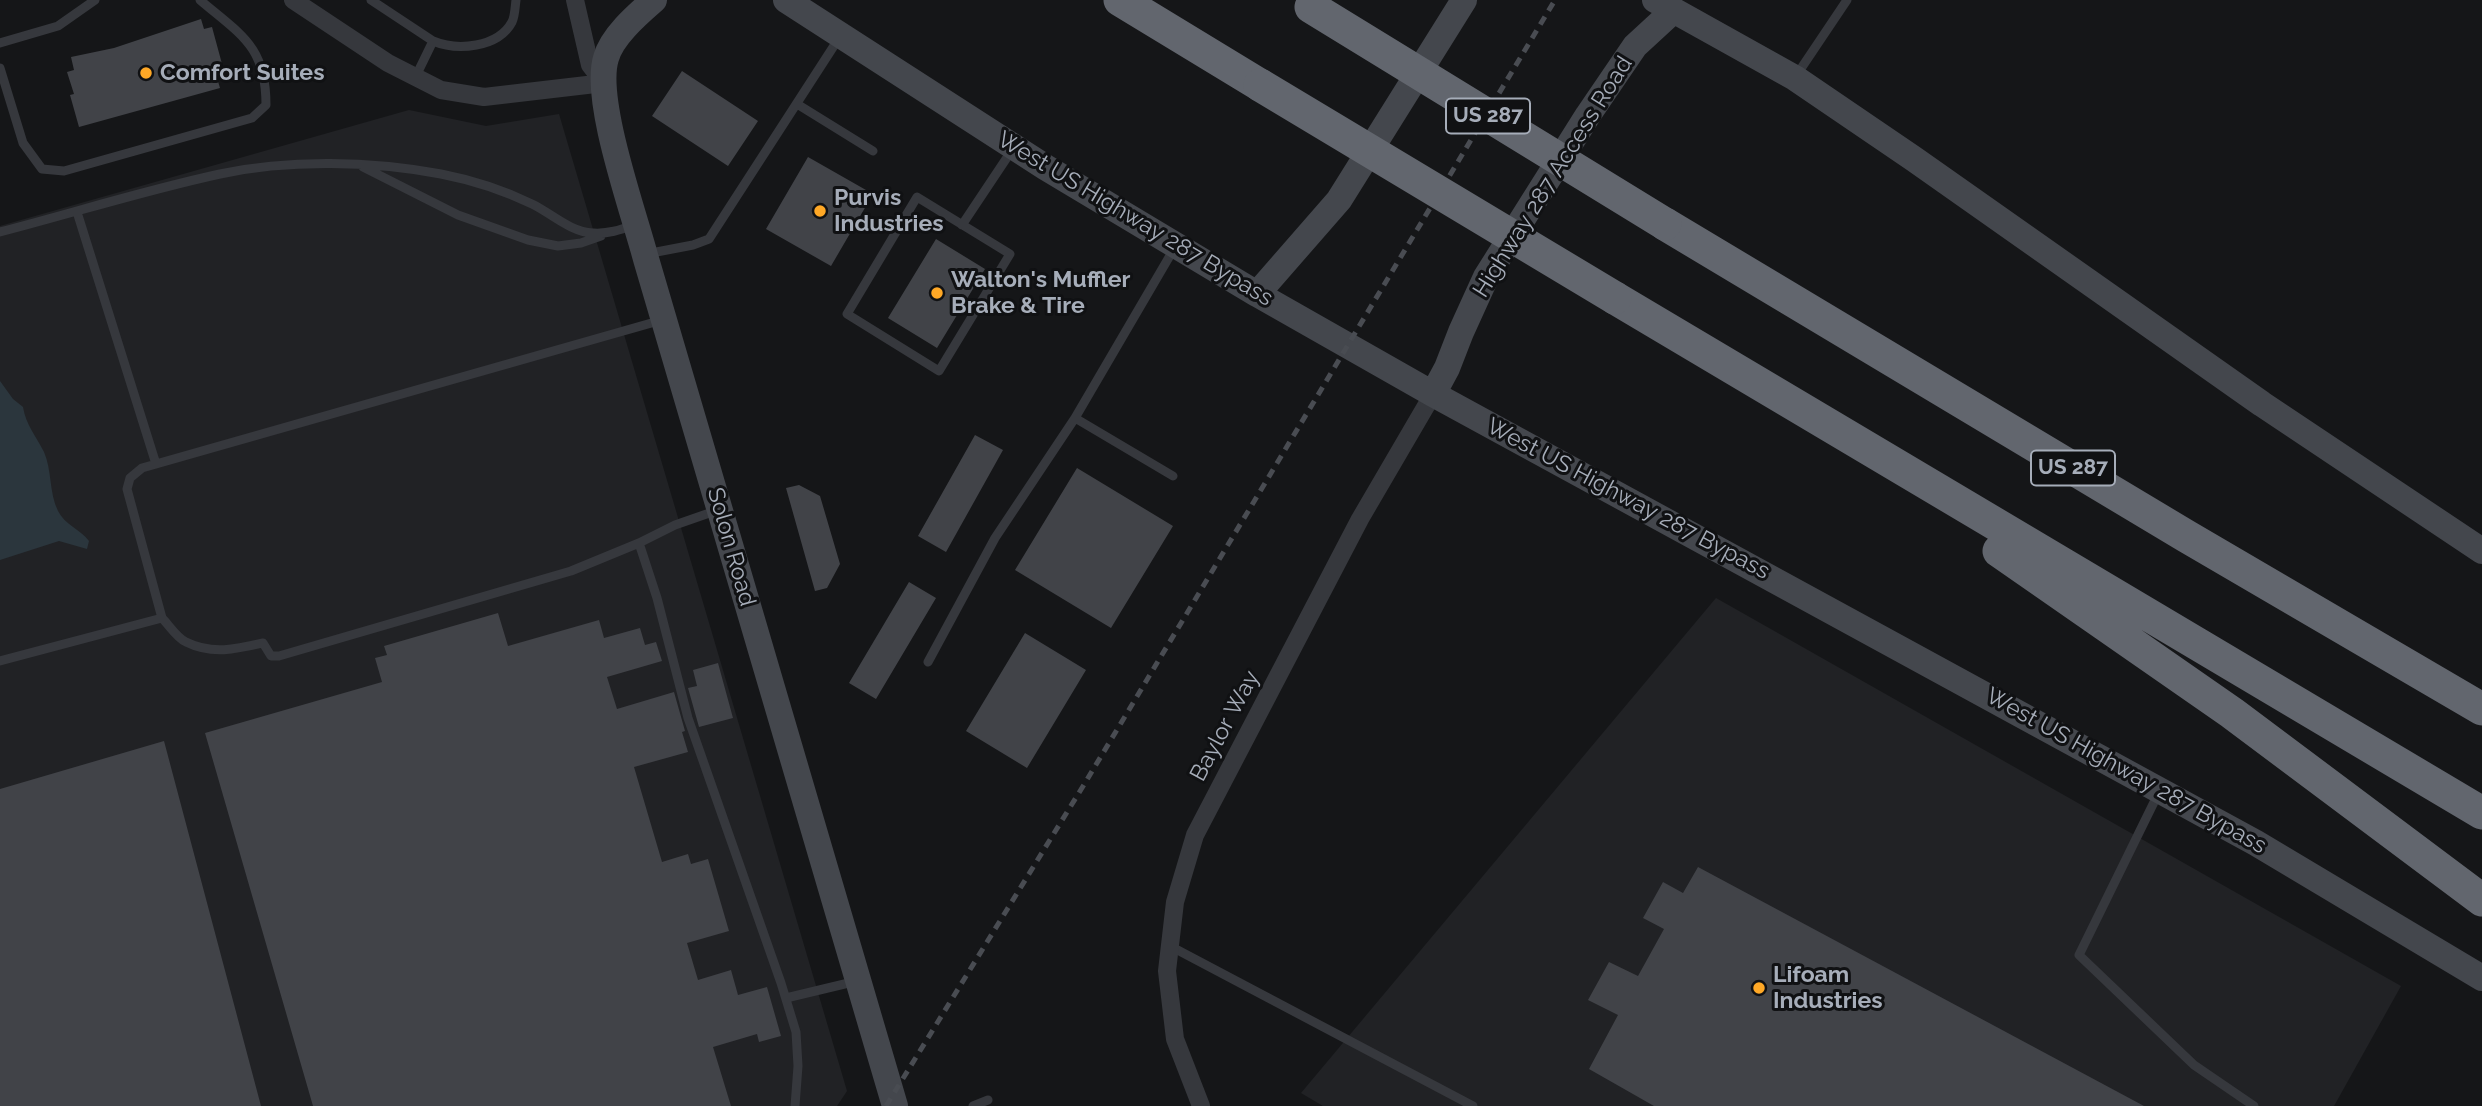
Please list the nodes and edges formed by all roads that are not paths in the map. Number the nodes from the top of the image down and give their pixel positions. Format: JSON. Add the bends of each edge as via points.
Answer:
{"nodes":[{"id":1,"x":95,"y":0,"type":"edge"},
{"id":2,"x":200,"y":0,"type":"edge"},
{"id":3,"x":293,"y":0,"type":"edge"},
{"id":4,"x":371,"y":0,"type":"edge"},
{"id":5,"x":516,"y":0,"type":"edge"},
{"id":6,"x":575,"y":0,"type":"edge"},
{"id":7,"x":654,"y":0,"type":"edge"},
{"id":8,"x":786,"y":0,"type":"edge"},
{"id":9,"x":1120,"y":0,"type":"edge"},
{"id":10,"x":1464,"y":0,"type":"edge"},
{"id":11,"x":1847,"y":0,"type":"edge"},
{"id":12,"x":1305,"y":4,"type":"edge"},
{"id":13,"x":1664,"y":6,"type":"edge"},
{"id":14,"x":840,"y":35,"type":"junction"},
{"id":15,"x":433,"y":41,"type":"junction"},
{"id":16,"x":0,"y":43,"type":"edge"},
{"id":17,"x":0,"y":68,"type":"edge"},
{"id":18,"x":415,"y":78,"type":"junction"},
{"id":19,"x":1795,"y":78,"type":"junction"},
{"id":20,"x":604,"y":83,"type":"junction"},
{"id":21,"x":797,"y":104,"type":"junction"},
{"id":22,"x":1014,"y":147,"type":"junction"},
{"id":23,"x":873,"y":152,"type":"dead end"},
{"id":24,"x":359,"y":165,"type":"junction"},
{"id":25,"x":77,"y":212,"type":"junction"},
{"id":26,"x":636,"y":224,"type":"junction"},
{"id":27,"x":962,"y":225,"type":"junction"},
{"id":28,"x":0,"y":232,"type":"edge"},
{"id":29,"x":610,"y":233,"type":"junction"},
{"id":30,"x":1175,"y":245,"type":"junction"},
{"id":31,"x":644,"y":254,"type":"junction"},
{"id":32,"x":1257,"y":294,"type":"junction"},
{"id":33,"x":663,"y":319,"type":"junction"},
{"id":34,"x":1433,"y":394,"type":"junction"},
{"id":35,"x":1075,"y":418,"type":"junction"},
{"id":36,"x":156,"y":464,"type":"junction"},
{"id":37,"x":1173,"y":476,"type":"dead end"},
{"id":38,"x":1950,"y":499,"type":"junction"},
{"id":39,"x":720,"y":510,"type":"junction"},
{"id":40,"x":2186,"y":536,"type":"junction"},
{"id":41,"x":639,"y":543,"type":"junction"},
{"id":42,"x":2482,"y":551,"type":"edge"},
{"id":43,"x":162,"y":618,"type":"junction"},
{"id":44,"x":0,"y":661,"type":"edge"},
{"id":45,"x":928,"y":662,"type":"dead end"},
{"id":46,"x":2482,"y":684,"type":"edge"},
{"id":47,"x":2482,"y":709,"type":"edge"},
{"id":48,"x":2160,"y":790,"type":"junction"},
{"id":49,"x":2482,"y":813,"type":"edge"},
{"id":50,"x":2482,"y":900,"type":"edge"},
{"id":51,"x":1170,"y":946,"type":"junction"},
{"id":52,"x":2482,"y":978,"type":"edge"},
{"id":53,"x":859,"y":980,"type":"junction"},
{"id":54,"x":786,"y":998,"type":"junction"},
{"id":55,"x":988,"y":1100,"type":"dead end"},
{"id":56,"x":795,"y":1106,"type":"edge"},
{"id":57,"x":895,"y":1106,"type":"edge"},
{"id":58,"x":973,"y":1106,"type":"edge"},
{"id":59,"x":1201,"y":1106,"type":"edge"},
{"id":60,"x":1473,"y":1106,"type":"edge"},
{"id":61,"x":2254,"y":1106,"type":"edge"}],
"edges":[{"from":1,"to":16,"type":"lane","via":[[58,26]]},
{"from":2,"to":17,"type":"lane","via":[[252,46],[266,80],[266,105],[252,118],[64,171],[42,169],[23,142]]},
{"from":3,"to":18,"type":"street"},
{"from":4,"to":15,"type":"lane"},
{"from":5,"to":15,"type":"lane","via":[[513,20],[503,34],[453,47]]},
{"from":6,"to":20,"type":"street","via":[[590,65]]},
{"from":7,"to":20,"type":"main road","name":"Solon Road","via":[[633,17],[609,50]]},
{"from":8,"to":14,"type":"main road","name":"West US Highway 287 Bypass"},
{"from":9,"to":38,"type":"highway","bridge":true},
{"from":10,"to":32,"type":"main road","via":[[1339,200]]},
{"from":11,"to":19,"type":"lane"},
{"from":12,"to":40,"type":"highway","number":"US 287","bridge":true},
{"from":13,"to":19,"type":"main road"},
{"from":13,"to":34,"type":"main road","name":"Highway 287 Access Road","via":[[1588,115],[1493,266]]},
{"from":14,"to":21,"type":"lane"},
{"from":14,"to":22,"type":"main road","name":"West US Highway 287 Bypass"},
{"from":15,"to":18,"type":"lane"},
{"from":18,"to":20,"type":"street","via":[[441,90],[484,97]]},
{"from":19,"to":42,"type":"main road","via":[[2262,404]]},
{"from":20,"to":26,"type":"main road","name":"Solon Road","via":[[608,122]]},
{"from":21,"to":23,"type":"lane"},
{"from":21,"to":31,"type":"lane","via":[[709,239]]},
{"from":22,"to":27,"type":"lane"},
{"from":22,"to":30,"type":"main road","name":"West US Highway 287 Bypass"},
{"from":24,"to":25,"type":"lane","via":[[284,165],[222,174]]},
{"from":24,"to":29,"type":"lane","via":[[462,178],[533,204],[580,230]]},
{"from":24,"to":29,"type":"lane","via":[[457,215],[528,240],[558,246]]},
{"from":25,"to":28,"type":"lane"},
{"from":25,"to":36,"type":"lane"},
{"from":26,"to":29,"type":"lane"},
{"from":26,"to":31,"type":"main road","name":"Solon Road"},
{"from":27,"to":27,"type":"lane","via":[[1010,254],[939,371],[847,314],[917,197]]},
{"from":30,"to":32,"type":"main road","name":"West US Highway 287 Bypass"},
{"from":30,"to":35,"type":"lane"},
{"from":31,"to":33,"type":"main road","name":"Solon Road"},
{"from":32,"to":34,"type":"main road","name":"West US Highway 287 Bypass"},
{"from":33,"to":36,"type":"lane"},
{"from":33,"to":39,"type":"main road","name":"Solon Road"},
{"from":34,"to":48,"type":"main road","name":"West US Highway 287 Bypass"},
{"from":34,"to":51,"type":"street","name":"Baylor Way","via":[[1360,519],[1195,835],[1175,902]]},
{"from":35,"to":37,"type":"lane"},
{"from":35,"to":45,"type":"lane","via":[[995,538]]},
{"from":36,"to":43,"type":"lane","via":[[130,478],[127,489]]},
{"from":38,"to":49,"type":"highway"},
{"from":38,"to":50,"type":"highway","via":[[1959,515],[1988,543],[2232,713]]},
{"from":39,"to":41,"type":"lane"},
{"from":39,"to":53,"type":"main road","name":"Solon Road"},
{"from":40,"to":46,"type":"highway"},
{"from":40,"to":47,"type":"highway","number":"US 287"},
{"from":41,"to":43,"type":"lane","via":[[571,571],[279,656],[271,656],[263,643],[230,651],[184,642]]},
{"from":41,"to":54,"type":"lane","via":[[688,718]]},
{"from":43,"to":44,"type":"lane"},
{"from":48,"to":52,"type":"main road","name":"West US Highway 287 Bypass"},
{"from":48,"to":61,"type":"lane","via":[[2079,955],[2194,1065]]},
{"from":51,"to":59,"type":"street","name":"Baylor Way","via":[[1167,971],[1175,1040]]},
{"from":51,"to":60,"type":"lane"},
{"from":53,"to":54,"type":"lane"},
{"from":53,"to":57,"type":"main road","name":"Solon Road"},
{"from":54,"to":56,"type":"lane","via":[[796,1032]]},
{"from":55,"to":58,"type":"lane"}]}
